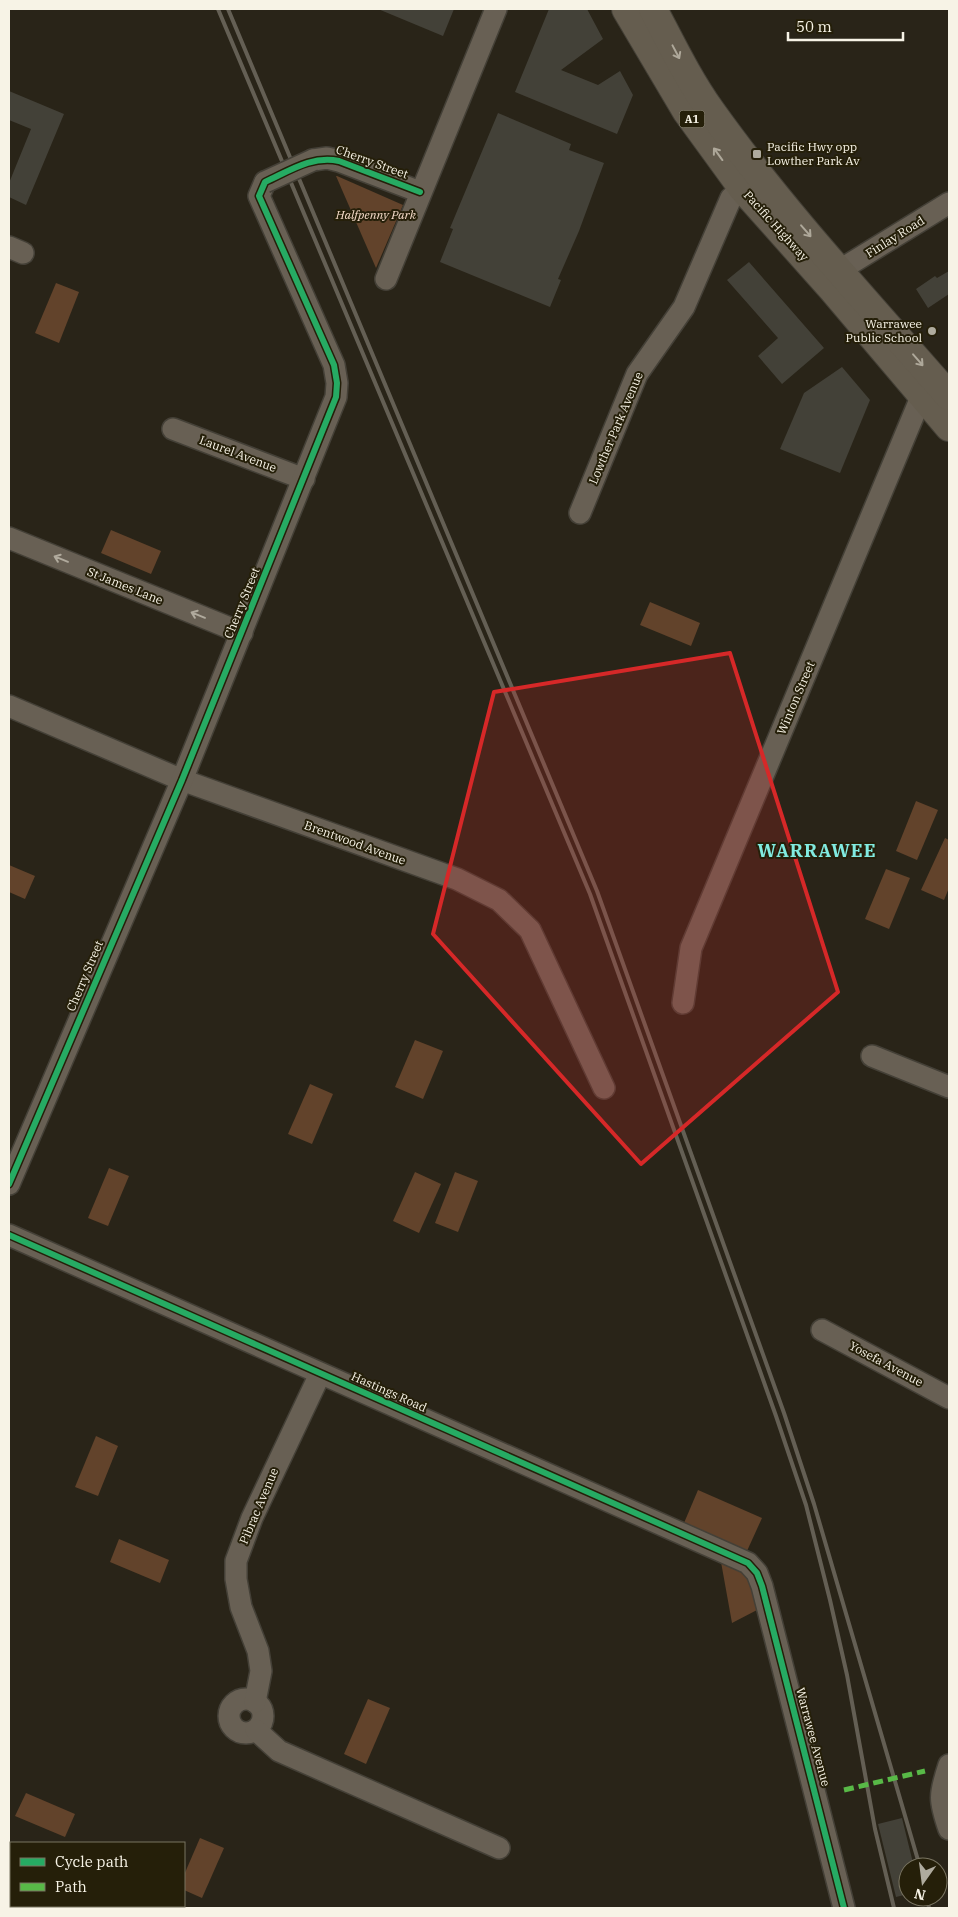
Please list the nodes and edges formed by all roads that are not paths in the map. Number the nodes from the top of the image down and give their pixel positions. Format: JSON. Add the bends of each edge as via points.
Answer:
{"nodes":[{"id":1,"x":496,"y":9,"type":"edge"},
{"id":2,"x":626,"y":9,"type":"edge"},
{"id":3,"x":653,"y":9,"type":"edge"},
{"id":4,"x":743,"y":189,"type":"junction"},
{"id":5,"x":420,"y":192,"type":"junction"},
{"id":6,"x":949,"y":203,"type":"edge"},
{"id":7,"x":840,"y":270,"type":"junction"},
{"id":8,"x":386,"y":279,"type":"dead end"},
{"id":9,"x":922,"y":395,"type":"junction"},
{"id":10,"x":949,"y":396,"type":"edge"},
{"id":11,"x":949,"y":427,"type":"edge"},
{"id":12,"x":173,"y":429,"type":"dead end"},
{"id":13,"x":304,"y":479,"type":"junction"},
{"id":14,"x":580,"y":514,"type":"dead end"},
{"id":15,"x":9,"y":538,"type":"edge"},
{"id":16,"x":242,"y":633,"type":"junction"},
{"id":17,"x":9,"y":706,"type":"edge"},
{"id":18,"x":182,"y":780,"type":"junction"},
{"id":19,"x":683,"y":1003,"type":"dead end"},
{"id":20,"x":872,"y":1056,"type":"dead end"},
{"id":21,"x":949,"y":1087,"type":"edge"},
{"id":22,"x":604,"y":1088,"type":"dead end"},
{"id":23,"x":9,"y":1184,"type":"edge"},
{"id":24,"x":9,"y":1235,"type":"edge"},
{"id":25,"x":822,"y":1330,"type":"dead end"},
{"id":26,"x":320,"y":1374,"type":"junction"},
{"id":27,"x":949,"y":1398,"type":"edge"},
{"id":28,"x":757,"y":1573,"type":"joint"},
{"id":29,"x":255,"y":1702,"type":"junction"},
{"id":30,"x":256,"y":1730,"type":"junction"},
{"id":31,"x":946,"y":1774,"type":"edge"},
{"id":32,"x":949,"y":1830,"type":"edge"},
{"id":33,"x":499,"y":1848,"type":"dead end"},
{"id":34,"x":844,"y":1908,"type":"edge"}],
"edges":[{"from":1,"to":5,"type":"street","name":"Cherry Street"},
{"from":4,"to":2,"type":"highway","name":"Pacific Highway","number":"A1","one_way":true,"via":[[687,112]]},
{"from":3,"to":7,"type":"highway","name":"Pacific Highway","number":"A1","one_way":true,"via":[[710,110],[775,194]]},
{"from":4,"to":9,"type":"highway","name":"Pacific Highway","number":"A1"},
{"from":4,"to":14,"type":"street","name":"Lowther Park Avenue","via":[[731,198],[684,307],[638,374]]},
{"from":5,"to":8,"type":"street","name":"Cherry Street"},
{"from":5,"to":13,"type":"street","name":"Cherry Street","bridge":true,"via":[[327,158],[313,160],[264,182],[258,196],[334,365],[337,383],[336,396]]},
{"from":6,"to":7,"type":"street","name":"Finlay Road"},
{"from":7,"to":10,"type":"highway","name":"Pacific Highway","number":"A1","one_way":true},
{"from":9,"to":11,"type":"highway","name":"Pacific Highway","number":"A1"},
{"from":9,"to":19,"type":"street","name":"Winton Street","via":[[691,948]]},
{"from":12,"to":13,"type":"street","name":"Laurel Avenue"},
{"from":13,"to":16,"type":"street","name":"Cherry Street"},
{"from":16,"to":15,"type":"street","name":"St James Lane","one_way":true},
{"from":16,"to":18,"type":"street","name":"Cherry Street"},
{"from":17,"to":18,"type":"street","name":"Brentwood Avenue"},
{"from":18,"to":22,"type":"street","name":"Brentwood Avenue","via":[[456,879],[499,900],[530,930]]},
{"from":18,"to":23,"type":"street","name":"Cherry Street"},
{"from":20,"to":21,"type":"street"},
{"from":24,"to":26,"type":"street","name":"Hastings Road"},
{"from":25,"to":27,"type":"street","name":"Yosefa Avenue"},
{"from":26,"to":28,"type":"street","name":"Hastings Road","via":[[735,1556]]},
{"from":26,"to":29,"type":"street","name":"Pibrac Avenue","via":[[252,1518],[236,1561],[241,1607],[258,1651],[261,1671]]},
{"from":28,"to":34,"type":"street","name":"Warrawee Avenue"},
{"from":29,"to":30,"type":"street","via":[[263,1716]]},
{"from":29,"to":30,"type":"street","via":[[242,1700],[221,1722],[239,1731],[248,1733]]},
{"from":30,"to":33,"type":"street","via":[[279,1751]]},
{"from":31,"to":32,"type":"street","via":[[940,1800]]}]}
